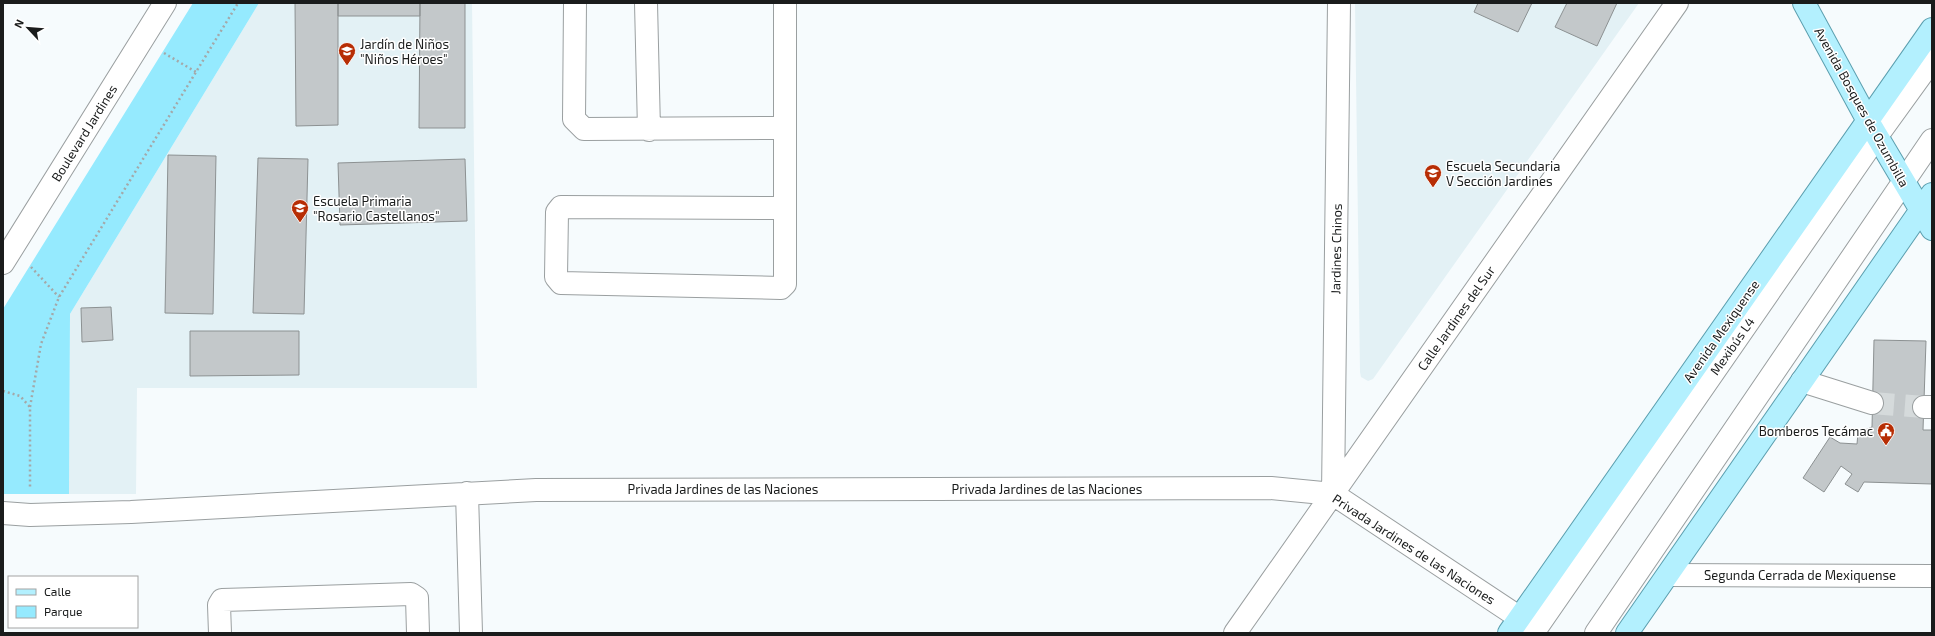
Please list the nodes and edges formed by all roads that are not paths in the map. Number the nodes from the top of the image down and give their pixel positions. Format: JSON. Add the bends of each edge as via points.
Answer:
{"nodes":[{"id":1,"x":165,"y":3,"type":"edge"},
{"id":2,"x":575,"y":3,"type":"edge"},
{"id":3,"x":646,"y":3,"type":"edge"},
{"id":4,"x":785,"y":3,"type":"edge"},
{"id":5,"x":1338,"y":3,"type":"edge"},
{"id":6,"x":1677,"y":3,"type":"edge"},
{"id":7,"x":1804,"y":3,"type":"edge"},
{"id":8,"x":1932,"y":29,"type":"edge"},
{"id":9,"x":1932,"y":60,"type":"edge"},
{"id":10,"x":784,"y":128,"type":"junction"},
{"id":11,"x":1873,"y":128,"type":"junction"},
{"id":12,"x":650,"y":130,"type":"junction"},
{"id":13,"x":1932,"y":140,"type":"edge"},
{"id":14,"x":1903,"y":181,"type":"junction"},
{"id":15,"x":1926,"y":202,"type":"edge"},
{"id":16,"x":784,"y":208,"type":"junction"},
{"id":17,"x":1932,"y":229,"type":"edge"},
{"id":18,"x":8,"y":255,"type":"edge"},
{"id":19,"x":1802,"y":381,"type":"junction"},
{"id":20,"x":1872,"y":404,"type":"tunnel mouth"},
{"id":21,"x":467,"y":493,"type":"junction"},
{"id":22,"x":1333,"y":494,"type":"junction"},
{"id":23,"x":3,"y":513,"type":"edge"},
{"id":24,"x":1669,"y":575,"type":"junction"},
{"id":25,"x":1932,"y":576,"type":"edge"},
{"id":26,"x":1521,"y":628,"type":"edge"},
{"id":27,"x":220,"y":633,"type":"edge"},
{"id":28,"x":418,"y":633,"type":"edge"},
{"id":29,"x":471,"y":633,"type":"edge"},
{"id":30,"x":1234,"y":633,"type":"edge"},
{"id":31,"x":1596,"y":633,"type":"edge"},
{"id":32,"x":1627,"y":633,"type":"edge"}],
"edges":[{"from":1,"to":18,"type":"street","name":"Boulevard Jardines"},
{"from":2,"to":12,"type":"street","via":[[574,119],[584,129]]},
{"from":3,"to":12,"type":"street"},
{"from":4,"to":10,"type":"street"},
{"from":5,"to":22,"type":"street","name":"Jardines Chinos"},
{"from":6,"to":22,"type":"street","name":"Calle Jardines del Sur"},
{"from":7,"to":11,"type":"main road","name":"Avenida Bosques de Ozumbilla"},
{"from":8,"to":11,"type":"main road","name":"Avenida Mexiquense"},
{"from":9,"to":11,"type":"street"},
{"from":10,"to":12,"type":"street"},
{"from":10,"to":16,"type":"street"},
{"from":11,"to":14,"type":"main road","name":"Avenida Bosques de Ozumbilla"},
{"from":11,"to":26,"type":"main road","name":"Avenida Mexiquense"},
{"from":13,"to":14,"type":"street"},
{"from":14,"to":15,"type":"main road","name":"Avenida Bosques de Ozumbilla"},
{"from":14,"to":31,"type":"street"},
{"from":15,"to":17,"type":"main road","name":"Avenida Bosques de Ozumbilla"},
{"from":15,"to":19,"type":"main road"},
{"from":16,"to":16,"type":"street","via":[[561,207],[557,212],[556,277],[561,283],[781,288],[785,284]]},
{"from":19,"to":20,"type":"street"},
{"from":19,"to":24,"type":"main road"},
{"from":21,"to":22,"type":"street","name":"Privada Jardines de las Naciones","via":[[536,490],[1271,488]]},
{"from":21,"to":23,"type":"street","name":"Privada Jardines de las Naciones","via":[[131,512],[30,515]]},
{"from":21,"to":29,"type":"street"},
{"from":22,"to":26,"type":"street","name":"Privada Jardines de las Naciones"},
{"from":22,"to":30,"type":"street","name":"Calle Jardines del Sur"},
{"from":24,"to":25,"type":"street","name":"Segunda Cerrada de Mexiquense"},
{"from":24,"to":32,"type":"main road"},
{"from":27,"to":28,"type":"street","via":[[219,605],[222,600],[411,594],[417,598]]}]}
